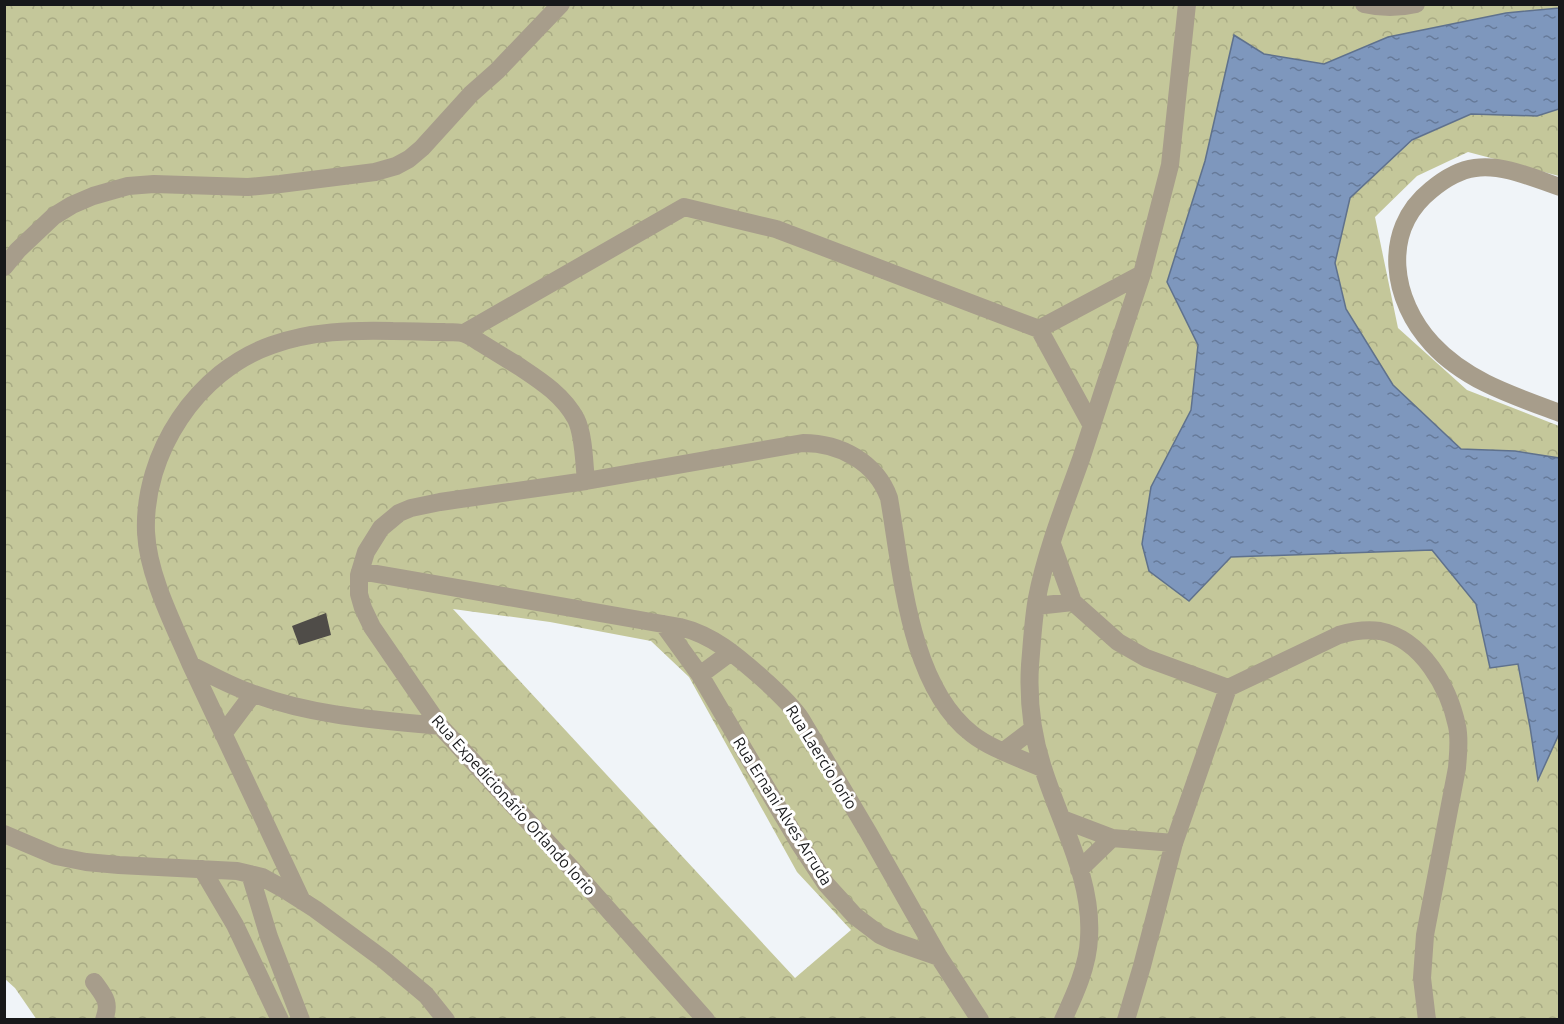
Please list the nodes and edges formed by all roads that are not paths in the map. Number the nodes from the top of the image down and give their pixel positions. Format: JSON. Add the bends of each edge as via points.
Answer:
{"nodes":[{"id":1,"x":561,"y":4,"type":"edge"},
{"id":2,"x":1187,"y":4,"type":"edge"},
{"id":3,"x":1364,"y":4,"type":"edge"},
{"id":4,"x":1416,"y":4,"type":"edge"},
{"id":5,"x":1560,"y":187,"type":"edge"},
{"id":6,"x":4,"y":267,"type":"edge"},
{"id":7,"x":1142,"y":274,"type":"junction"},
{"id":8,"x":1038,"y":329,"type":"junction"},
{"id":9,"x":464,"y":333,"type":"junction"},
{"id":10,"x":1560,"y":413,"type":"edge"},
{"id":11,"x":1092,"y":426,"type":"junction"},
{"id":12,"x":586,"y":481,"type":"junction"},
{"id":13,"x":1052,"y":544,"type":"junction"},
{"id":14,"x":360,"y":571,"type":"junction"},
{"id":15,"x":1073,"y":602,"type":"junction"},
{"id":16,"x":1036,"y":606,"type":"junction"},
{"id":17,"x":663,"y":624,"type":"junction"},
{"id":18,"x":732,"y":652,"type":"junction"},
{"id":19,"x":191,"y":665,"type":"junction"},
{"id":20,"x":700,"y":675,"type":"junction"},
{"id":21,"x":1228,"y":688,"type":"junction"},
{"id":22,"x":253,"y":694,"type":"junction"},
{"id":23,"x":440,"y":726,"type":"junction"},
{"id":24,"x":1033,"y":729,"type":"junction"},
{"id":25,"x":223,"y":734,"type":"junction"},
{"id":26,"x":1004,"y":751,"type":"junction"},
{"id":27,"x":1042,"y":768,"type":"junction"},
{"id":28,"x":1062,"y":819,"type":"junction"},
{"id":29,"x":4,"y":834,"type":"edge"},
{"id":30,"x":1112,"y":838,"type":"junction"},
{"id":31,"x":1174,"y":843,"type":"junction"},
{"id":32,"x":202,"y":869,"type":"junction"},
{"id":33,"x":1080,"y":870,"type":"junction"},
{"id":34,"x":250,"y":874,"type":"junction"},
{"id":35,"x":302,"y":901,"type":"junction"},
{"id":36,"x":939,"y":957,"type":"junction"},
{"id":37,"x":94,"y":982,"type":"dead end"},
{"id":38,"x":104,"y":1020,"type":"edge"},
{"id":39,"x":280,"y":1020,"type":"edge"},
{"id":40,"x":301,"y":1020,"type":"edge"},
{"id":41,"x":446,"y":1020,"type":"edge"},
{"id":42,"x":706,"y":1020,"type":"edge"},
{"id":43,"x":980,"y":1020,"type":"edge"},
{"id":44,"x":1063,"y":1020,"type":"edge"},
{"id":45,"x":1125,"y":1020,"type":"edge"},
{"id":46,"x":1427,"y":1020,"type":"edge"}],
"edges":[{"from":1,"to":6,"type":"street","via":[[423,148],[396,166],[269,185],[128,186],[93,196],[54,216]]},
{"from":2,"to":7,"type":"street","via":[[1170,165]]},
{"from":3,"to":4,"type":"street"},
{"from":5,"to":10,"type":"street","via":[[1487,167],[1453,176],[1416,205],[1401,234],[1397,263],[1402,296],[1421,331],[1434,345],[1486,384]]},
{"from":7,"to":8,"type":"street"},
{"from":7,"to":11,"type":"street"},
{"from":8,"to":9,"type":"street","via":[[776,229],[684,207]]},
{"from":8,"to":11,"type":"street"},
{"from":9,"to":12,"type":"street","via":[[535,377],[567,406],[581,435]]},
{"from":9,"to":19,"type":"street","via":[[329,332],[271,345],[231,367],[180,417],[157,463],[146,531],[152,569]]},
{"from":11,"to":13,"type":"street"},
{"from":12,"to":14,"type":"street","via":[[411,508],[390,519],[375,536]]},
{"from":12,"to":26,"type":"street","via":[[803,443],[831,446],[858,459],[875,474],[889,498],[908,614],[932,682],[963,726]]},
{"from":13,"to":15,"type":"street"},
{"from":13,"to":16,"type":"street"},
{"from":14,"to":17,"type":"street","name":"Rua Laercio Iorio"},
{"from":14,"to":23,"type":"street","name":"Rua Expedicionário Orlando Iorio","via":[[359,594],[372,627]]},
{"from":15,"to":16,"type":"street"},
{"from":15,"to":21,"type":"street","via":[[1131,651]]},
{"from":16,"to":24,"type":"street","via":[[1030,683]]},
{"from":17,"to":18,"type":"street","name":"Rua Laercio Iorio","via":[[707,636]]},
{"from":17,"to":20,"type":"street","name":"Rua Ernani Alves Arruda"},
{"from":18,"to":20,"type":"street"},
{"from":18,"to":36,"type":"street","name":"Rua Laercio Iorio","via":[[795,709]]},
{"from":19,"to":22,"type":"street"},
{"from":19,"to":25,"type":"street"},
{"from":20,"to":36,"type":"street","name":"Rua Ernani Alves Arruda","via":[[826,884],[855,916],[880,935]]},
{"from":21,"to":31,"type":"street"},
{"from":21,"to":46,"type":"street","via":[[1324,641],[1357,630],[1381,631],[1405,642],[1417,651],[1442,684],[1457,727],[1459,748],[1425,935],[1422,978]]},
{"from":22,"to":23,"type":"street","via":[[329,713]]},
{"from":22,"to":25,"type":"street"},
{"from":23,"to":42,"type":"street","name":"Rua Expedicionário Orlando Iorio"},
{"from":24,"to":26,"type":"street"},
{"from":24,"to":27,"type":"street"},
{"from":25,"to":35,"type":"street"},
{"from":26,"to":27,"type":"street"},
{"from":27,"to":28,"type":"street"},
{"from":28,"to":30,"type":"street"},
{"from":28,"to":33,"type":"street"},
{"from":29,"to":32,"type":"street","via":[[56,856],[86,862]]},
{"from":30,"to":31,"type":"street"},
{"from":30,"to":33,"type":"street"},
{"from":31,"to":45,"type":"street"},
{"from":32,"to":34,"type":"street"},
{"from":32,"to":39,"type":"street","via":[[235,925]]},
{"from":33,"to":44,"type":"street","via":[[1089,924],[1088,949]]},
{"from":34,"to":35,"type":"street","via":[[272,882]]},
{"from":34,"to":40,"type":"street"},
{"from":35,"to":41,"type":"street","via":[[411,981]]},
{"from":36,"to":43,"type":"street","name":"Rua Laercio Iorio"},
{"from":37,"to":38,"type":"street","via":[[107,1002]]}]}
